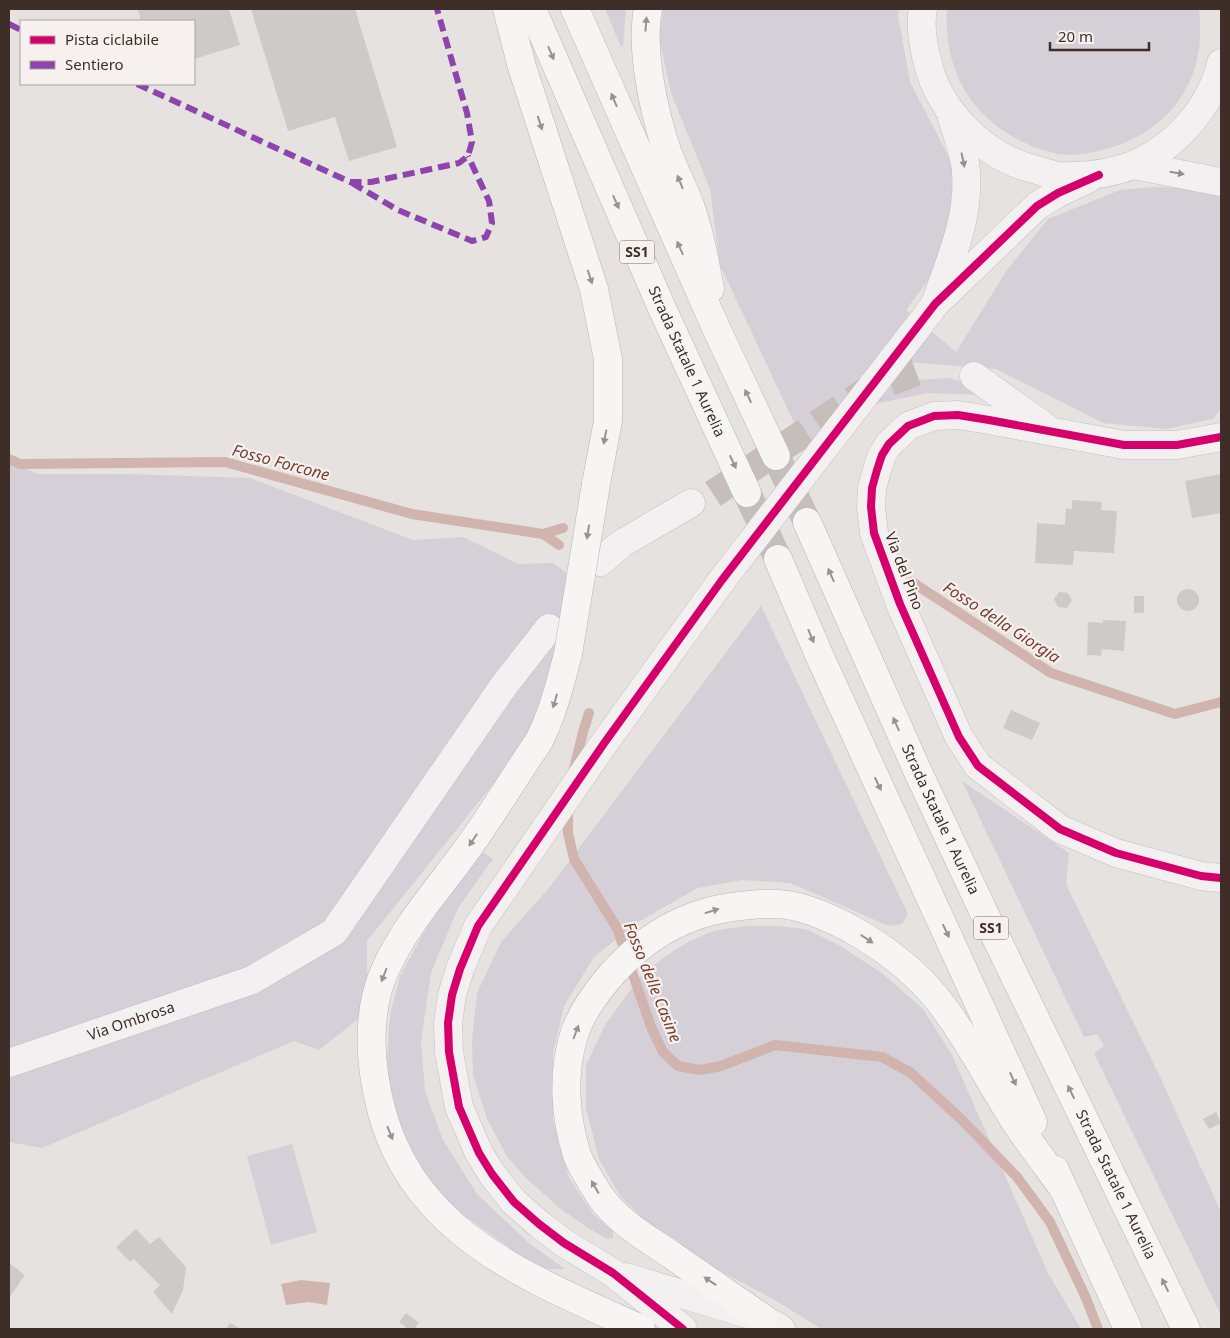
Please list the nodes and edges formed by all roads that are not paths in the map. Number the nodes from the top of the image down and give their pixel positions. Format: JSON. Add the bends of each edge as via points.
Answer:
{"nodes":[{"id":1,"x":507,"y":9,"type":"edge"},
{"id":2,"x":532,"y":9,"type":"edge"},
{"id":3,"x":575,"y":9,"type":"edge"},
{"id":4,"x":648,"y":9,"type":"edge"},
{"id":5,"x":923,"y":9,"type":"edge"},
{"id":6,"x":1221,"y":62,"type":"edge"},
{"id":7,"x":950,"y":114,"type":"junction"},
{"id":8,"x":1133,"y":165,"type":"junction"},
{"id":9,"x":1099,"y":175,"type":"junction"},
{"id":10,"x":1221,"y":182,"type":"edge"},
{"id":11,"x":931,"y":310,"type":"junction"},
{"id":12,"x":717,"y":330,"type":"junction"},
{"id":13,"x":974,"y":376,"type":"dead end"},
{"id":14,"x":1050,"y":430,"type":"junction"},
{"id":15,"x":1221,"y":437,"type":"edge"},
{"id":16,"x":776,"y":456,"type":"tunnel mouth"},
{"id":17,"x":747,"y":493,"type":"tunnel mouth"},
{"id":18,"x":691,"y":503,"type":"tunnel mouth"},
{"id":19,"x":807,"y":522,"type":"tunnel mouth"},
{"id":20,"x":778,"y":559,"type":"tunnel mouth"},
{"id":21,"x":600,"y":562,"type":"dead end"},
{"id":22,"x":549,"y":628,"type":"dead end"},
{"id":23,"x":1221,"y":878,"type":"edge"},
{"id":24,"x":9,"y":1063,"type":"edge"},
{"id":25,"x":1063,"y":1188,"type":"junction"},
{"id":26,"x":613,"y":1273,"type":"junction"},
{"id":27,"x":773,"y":1324,"type":"edge"},
{"id":28,"x":642,"y":1329,"type":"edge"},
{"id":29,"x":683,"y":1329,"type":"edge"},
{"id":30,"x":1128,"y":1329,"type":"edge"},
{"id":31,"x":1186,"y":1329,"type":"edge"}],
"edges":[{"from":1,"to":28,"type":"highway","one_way":true,"bridge":true,"via":[[522,67],[594,289],[608,358],[608,421],[568,654],[555,703],[539,741],[409,928],[384,971],[372,1012],[373,1071],[379,1104],[399,1156],[425,1197],[466,1237],[491,1255],[562,1293]]},
{"from":2,"to":17,"type":"highway","name":"Strada Statale 1 Aurelia","number":"SS1","one_way":true,"via":[[661,306]]},
{"from":12,"to":3,"type":"highway","number":"SS1","one_way":true},
{"from":12,"to":4,"type":"highway","one_way":true,"via":[[703,248],[667,150],[653,99],[645,39]]},
{"from":5,"to":7,"type":"street","via":[[924,48],[933,82]]},
{"from":6,"to":8,"type":"street","via":[[1218,78],[1198,115],[1169,144]]},
{"from":7,"to":9,"type":"street","via":[[980,144],[1017,164],[1057,176]]},
{"from":7,"to":11,"type":"street","one_way":true,"via":[[964,162],[966,200],[958,239]]},
{"from":8,"to":9,"type":"street"},
{"from":8,"to":10,"type":"street","one_way":true},
{"from":9,"to":11,"type":"street","via":[[1037,206]]},
{"from":11,"to":26,"type":"street","bridge":true,"via":[[722,580],[605,742],[478,926],[460,969],[448,1023],[449,1052],[459,1107],[479,1153],[514,1202],[564,1243]]},
{"from":16,"to":12,"type":"highway","number":"SS1","one_way":true},
{"from":13,"to":14,"type":"street"},
{"from":14,"to":15,"type":"street","name":"Via del Pino","via":[[1124,445],[1177,445]]},
{"from":14,"to":23,"type":"street","name":"Via del Pino","via":[[958,415],[934,416],[908,426],[882,455],[872,488],[874,533],[880,553],[959,737],[978,766],[1060,829],[1116,853],[1201,876]]},
{"from":18,"to":21,"type":"street","via":[[621,544]]},
{"from":31,"to":19,"type":"highway","name":"Strada Statale 1 Aurelia","number":"SS1","one_way":true,"via":[[943,826]]},
{"from":20,"to":25,"type":"highway","number":"SS1","one_way":true},
{"from":22,"to":24,"type":"street","name":"Via Ombrosa","via":[[505,684],[334,932],[252,980]]},
{"from":27,"to":25,"type":"highway","one_way":true,"via":[[626,1224],[601,1197],[577,1156],[568,1113],[566,1081],[574,1033],[589,1004],[605,983],[631,954],[667,928],[720,908],[792,905],[858,934],[908,969],[933,994],[1017,1125]]},
{"from":25,"to":30,"type":"highway","number":"SS1"},
{"from":26,"to":27,"type":"street"},
{"from":26,"to":29,"type":"street"}]}
